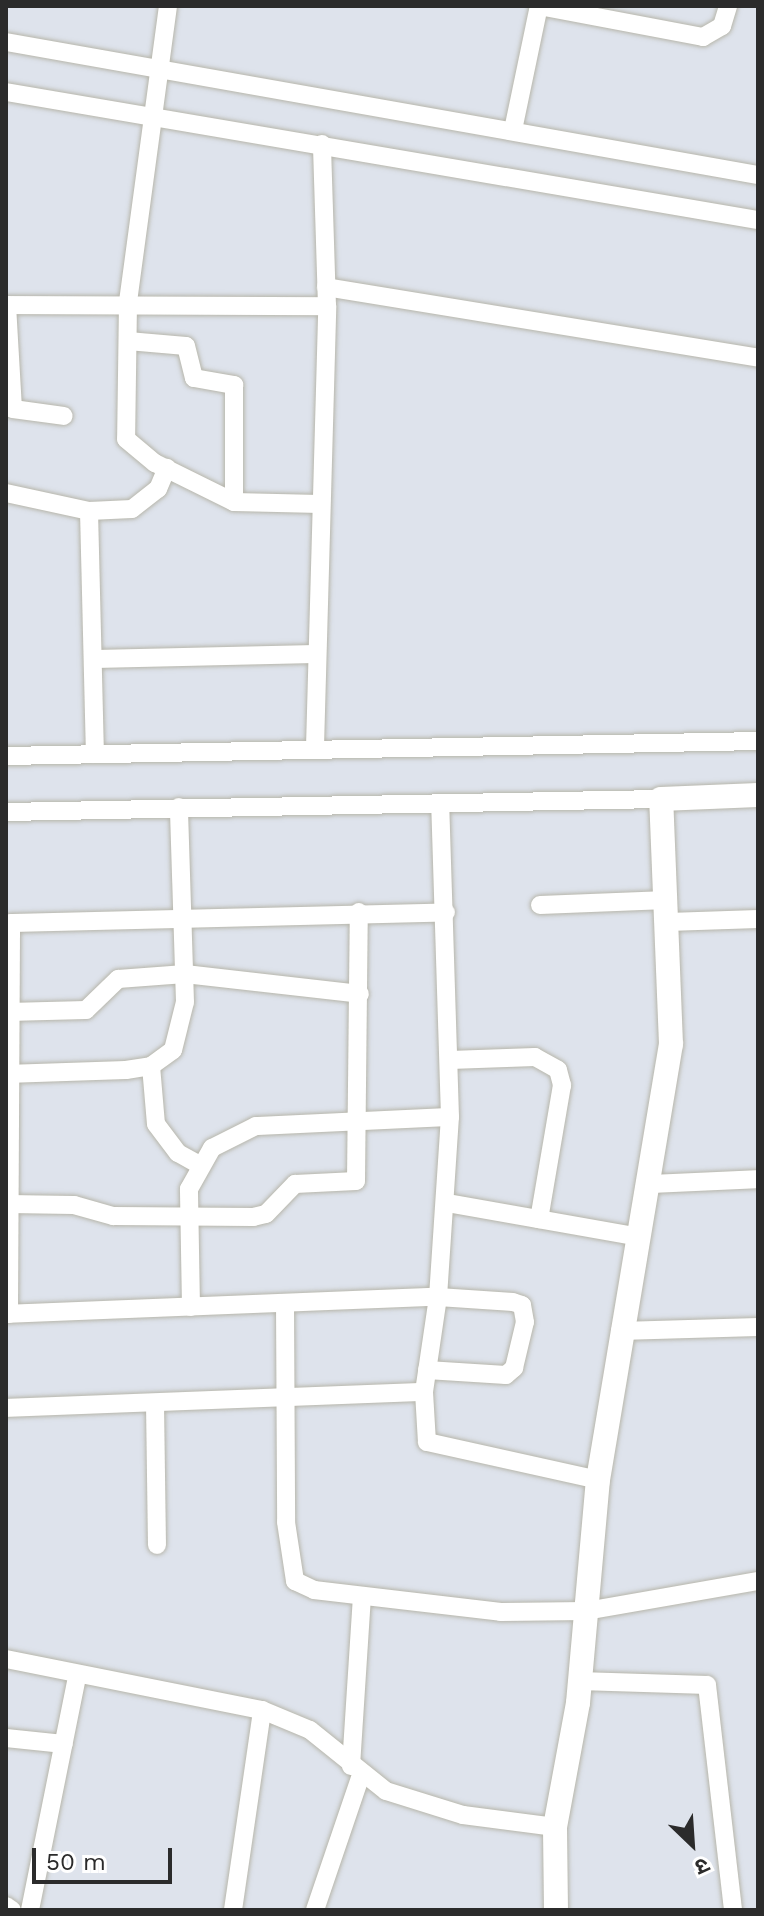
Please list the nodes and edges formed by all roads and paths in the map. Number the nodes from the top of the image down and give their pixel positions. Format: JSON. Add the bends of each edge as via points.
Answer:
{"nodes":[{"id":1,"x":168,"y":6,"type":"edge"},
{"id":2,"x":539,"y":6,"type":"edge"},
{"id":3,"x":644,"y":6,"type":"edge"},
{"id":4,"x":728,"y":6,"type":"edge"},
{"id":5,"x":640,"y":25,"type":"junction"},
{"id":6,"x":6,"y":42,"type":"edge"},
{"id":7,"x":156,"y":67,"type":"junction"},
{"id":8,"x":6,"y":92,"type":"edge"},
{"id":9,"x":147,"y":116,"type":"junction"},
{"id":10,"x":513,"y":130,"type":"junction"},
{"id":11,"x":322,"y":144,"type":"junction"},
{"id":12,"x":758,"y":175,"type":"edge"},
{"id":13,"x":758,"y":220,"type":"edge"},
{"id":14,"x":326,"y":287,"type":"junction"},
{"id":15,"x":128,"y":303,"type":"junction"},
{"id":16,"x":6,"y":305,"type":"edge"},
{"id":17,"x":327,"y":306,"type":"junction"},
{"id":18,"x":128,"y":341,"type":"junction"},
{"id":19,"x":758,"y":358,"type":"edge"},
{"id":20,"x":64,"y":416,"type":"dead end"},
{"id":21,"x":167,"y":468,"type":"junction"},
{"id":22,"x":6,"y":493,"type":"edge"},
{"id":23,"x":234,"y":502,"type":"junction"},
{"id":24,"x":320,"y":504,"type":"junction"},
{"id":25,"x":89,"y":511,"type":"junction"},
{"id":26,"x":317,"y":654,"type":"junction"},
{"id":27,"x":93,"y":659,"type":"junction"},
{"id":28,"x":758,"y":741,"type":"edge"},
{"id":29,"x":315,"y":747,"type":"junction"},
{"id":30,"x":95,"y":754,"type":"junction"},
{"id":31,"x":6,"y":756,"type":"edge"},
{"id":32,"x":758,"y":795,"type":"edge"},
{"id":33,"x":661,"y":799,"type":"junction"},
{"id":34,"x":440,"y":803,"type":"junction"},
{"id":35,"x":179,"y":807,"type":"junction"},
{"id":36,"x":6,"y":812,"type":"edge"},
{"id":37,"x":540,"y":905,"type":"dead end"},
{"id":38,"x":667,"y":911,"type":"junction"},
{"id":39,"x":359,"y":912,"type":"junction"},
{"id":40,"x":446,"y":912,"type":"junction"},
{"id":41,"x":182,"y":917,"type":"junction"},
{"id":42,"x":758,"y":919,"type":"edge"},
{"id":43,"x":185,"y":974,"type":"junction"},
{"id":44,"x":360,"y":994,"type":"junction"},
{"id":45,"x":8,"y":1012,"type":"edge"},
{"id":46,"x":450,"y":1060,"type":"junction"},
{"id":47,"x":151,"y":1066,"type":"junction"},
{"id":48,"x":7,"y":1074,"type":"edge"},
{"id":49,"x":450,"y":1117,"type":"junction"},
{"id":50,"x":362,"y":1119,"type":"junction"},
{"id":51,"x":200,"y":1165,"type":"junction"},
{"id":52,"x":758,"y":1179,"type":"edge"},
{"id":53,"x":649,"y":1184,"type":"junction"},
{"id":54,"x":447,"y":1203,"type":"junction"},
{"id":55,"x":8,"y":1204,"type":"junction"},
{"id":56,"x":186,"y":1218,"type":"junction"},
{"id":57,"x":539,"y":1219,"type":"junction"},
{"id":58,"x":640,"y":1237,"type":"junction"},
{"id":59,"x":438,"y":1297,"type":"junction"},
{"id":60,"x":285,"y":1303,"type":"junction"},
{"id":61,"x":191,"y":1307,"type":"junction"},
{"id":62,"x":8,"y":1314,"type":"edge"},
{"id":63,"x":758,"y":1327,"type":"edge"},
{"id":64,"x":620,"y":1331,"type":"junction"},
{"id":65,"x":427,"y":1370,"type":"junction"},
{"id":66,"x":424,"y":1392,"type":"junction"},
{"id":67,"x":284,"y":1397,"type":"junction"},
{"id":68,"x":155,"y":1403,"type":"junction"},
{"id":69,"x":6,"y":1408,"type":"edge"},
{"id":70,"x":598,"y":1480,"type":"junction"},
{"id":71,"x":157,"y":1545,"type":"dead end"},
{"id":72,"x":758,"y":1581,"type":"edge"},
{"id":73,"x":362,"y":1596,"type":"junction"},
{"id":74,"x":586,"y":1611,"type":"junction"},
{"id":75,"x":6,"y":1659,"type":"edge"},
{"id":76,"x":77,"y":1677,"type":"junction"},
{"id":77,"x":580,"y":1681,"type":"junction"},
{"id":78,"x":262,"y":1710,"type":"junction"},
{"id":79,"x":6,"y":1738,"type":"edge"},
{"id":80,"x":64,"y":1744,"type":"junction"},
{"id":81,"x":356,"y":1771,"type":"junction"},
{"id":82,"x":555,"y":1827,"type":"junction"},
{"id":83,"x":6,"y":1906,"type":"edge"},
{"id":84,"x":12,"y":1910,"type":"edge"},
{"id":85,"x":30,"y":1910,"type":"edge"},
{"id":86,"x":233,"y":1910,"type":"edge"},
{"id":87,"x":315,"y":1910,"type":"edge"},
{"id":88,"x":556,"y":1910,"type":"edge"},
{"id":89,"x":733,"y":1910,"type":"edge"}],
"edges":[{"from":1,"to":7,"type":"street"},
{"from":2,"to":5,"type":"street"},
{"from":2,"to":10,"type":"street"},
{"from":3,"to":5,"type":"street"},
{"from":4,"to":5,"type":"street","via":[[714,35]]},
{"from":6,"to":7,"type":"street"},
{"from":7,"to":9,"type":"street"},
{"from":7,"to":10,"type":"street"},
{"from":8,"to":9,"type":"street"},
{"from":9,"to":11,"type":"street"},
{"from":9,"to":15,"type":"street"},
{"from":10,"to":12,"type":"street"},
{"from":11,"to":13,"type":"street"},
{"from":11,"to":14,"type":"street"},
{"from":14,"to":17,"type":"street"},
{"from":14,"to":19,"type":"street"},
{"from":15,"to":16,"type":"street"},
{"from":15,"to":17,"type":"street"},
{"from":15,"to":18,"type":"street"},
{"from":16,"to":20,"type":"street","via":[[13,409]]},
{"from":17,"to":24,"type":"street"},
{"from":18,"to":21,"type":"street","via":[[126,439]]},
{"from":18,"to":23,"type":"street","via":[[186,346],[194,378],[234,385]]},
{"from":21,"to":23,"type":"street"},
{"from":21,"to":25,"type":"street","via":[[146,501]]},
{"from":22,"to":25,"type":"street"},
{"from":23,"to":24,"type":"street"},
{"from":24,"to":26,"type":"street"},
{"from":25,"to":27,"type":"street"},
{"from":26,"to":27,"type":"street"},
{"from":26,"to":29,"type":"street"},
{"from":27,"to":30,"type":"street"},
{"from":28,"to":29,"type":"street"},
{"from":29,"to":30,"type":"street"},
{"from":30,"to":31,"type":"street"},
{"from":32,"to":33,"type":"street"},
{"from":33,"to":34,"type":"street"},
{"from":33,"to":38,"type":"street"},
{"from":34,"to":35,"type":"street"},
{"from":34,"to":40,"type":"street"},
{"from":35,"to":36,"type":"street"},
{"from":35,"to":41,"type":"street"},
{"from":37,"to":38,"type":"street"},
{"from":38,"to":42,"type":"street"},
{"from":38,"to":53,"type":"street","via":[[674,1011]]},
{"from":39,"to":40,"type":"street"},
{"from":39,"to":41,"type":"street"},
{"from":39,"to":44,"type":"street"},
{"from":40,"to":46,"type":"street"},
{"from":41,"to":43,"type":"street"},
{"from":41,"to":45,"type":"street","via":[[19,918],[8,932]]},
{"from":43,"to":44,"type":"street"},
{"from":43,"to":45,"type":"street","via":[[118,979],[86,1010]]},
{"from":43,"to":47,"type":"street","via":[[184,1024],[173,1050]]},
{"from":44,"to":50,"type":"street"},
{"from":45,"to":48,"type":"street"},
{"from":46,"to":49,"type":"street"},
{"from":46,"to":57,"type":"street","via":[[535,1057],[558,1070],[562,1085]]},
{"from":47,"to":48,"type":"street"},
{"from":47,"to":51,"type":"street","via":[[156,1124],[178,1153]]},
{"from":48,"to":55,"type":"street"},
{"from":49,"to":50,"type":"street"},
{"from":49,"to":54,"type":"street"},
{"from":50,"to":51,"type":"street","via":[[256,1126],[230,1134]]},
{"from":50,"to":56,"type":"street","via":[[356,1181],[295,1184],[266,1214]]},
{"from":51,"to":56,"type":"street"},
{"from":52,"to":53,"type":"street"},
{"from":53,"to":58,"type":"street"},
{"from":54,"to":57,"type":"street"},
{"from":54,"to":59,"type":"street"},
{"from":55,"to":56,"type":"street"},
{"from":55,"to":62,"type":"street"},
{"from":56,"to":61,"type":"street"},
{"from":57,"to":58,"type":"street"},
{"from":58,"to":64,"type":"street"},
{"from":59,"to":60,"type":"street"},
{"from":59,"to":65,"type":"street"},
{"from":59,"to":65,"type":"street","via":[[522,1305],[522,1342],[506,1375]]},
{"from":60,"to":61,"type":"street"},
{"from":60,"to":67,"type":"street"},
{"from":61,"to":62,"type":"street"},
{"from":63,"to":64,"type":"street"},
{"from":64,"to":70,"type":"street"},
{"from":65,"to":66,"type":"street"},
{"from":66,"to":67,"type":"street"},
{"from":66,"to":70,"type":"street","via":[[423,1433],[435,1447]]},
{"from":67,"to":68,"type":"street"},
{"from":67,"to":73,"type":"street","via":[[289,1569],[314,1590]]},
{"from":68,"to":69,"type":"street"},
{"from":68,"to":71,"type":"street"},
{"from":70,"to":74,"type":"street"},
{"from":72,"to":74,"type":"street"},
{"from":73,"to":74,"type":"street","via":[[501,1612]]},
{"from":73,"to":81,"type":"street"},
{"from":74,"to":77,"type":"street"},
{"from":75,"to":76,"type":"street"},
{"from":76,"to":78,"type":"street"},
{"from":76,"to":80,"type":"street"},
{"from":77,"to":82,"type":"street"},
{"from":77,"to":89,"type":"street","via":[[707,1685]]},
{"from":78,"to":81,"type":"street","via":[[310,1730]]},
{"from":78,"to":86,"type":"street"},
{"from":79,"to":80,"type":"street"},
{"from":80,"to":85,"type":"street"},
{"from":81,"to":82,"type":"street","via":[[426,1805]]},
{"from":81,"to":87,"type":"street"},
{"from":82,"to":88,"type":"street"},
{"from":83,"to":84,"type":"street"}]}
